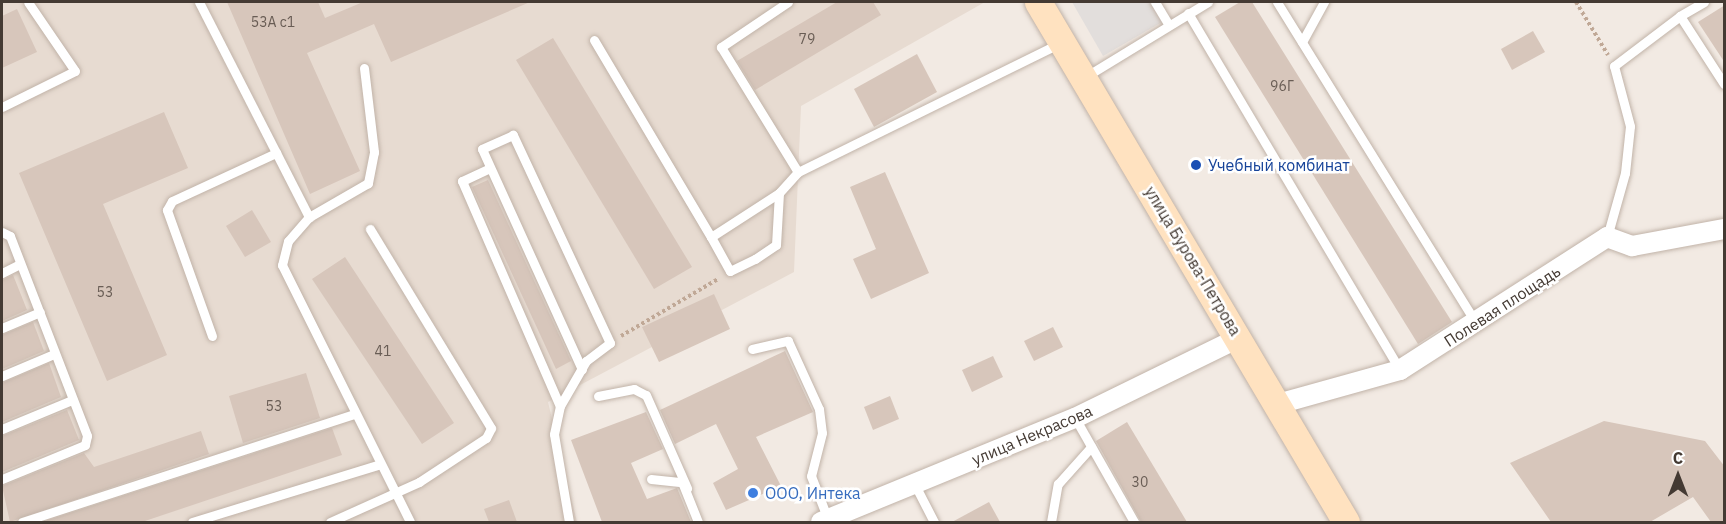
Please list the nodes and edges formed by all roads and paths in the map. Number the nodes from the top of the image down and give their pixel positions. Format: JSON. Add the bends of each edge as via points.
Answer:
{"nodes":[{"id":1,"x":28,"y":2,"type":"edge"},
{"id":2,"x":199,"y":2,"type":"edge"},
{"id":3,"x":788,"y":2,"type":"edge"},
{"id":4,"x":1038,"y":2,"type":"edge"},
{"id":5,"x":1155,"y":2,"type":"edge"},
{"id":6,"x":1208,"y":2,"type":"edge"},
{"id":7,"x":1277,"y":2,"type":"edge"},
{"id":8,"x":1324,"y":2,"type":"edge"},
{"id":9,"x":1576,"y":2,"type":"edge"},
{"id":10,"x":1704,"y":2,"type":"edge"},
{"id":11,"x":1188,"y":13,"type":"junction"},
{"id":12,"x":1680,"y":16,"type":"junction"},
{"id":13,"x":1169,"y":25,"type":"junction"},
{"id":14,"x":594,"y":40,"type":"dead end"},
{"id":15,"x":1062,"y":42,"type":"junction"},
{"id":16,"x":1302,"y":42,"type":"junction"},
{"id":17,"x":1614,"y":66,"type":"junction"},
{"id":18,"x":364,"y":68,"type":"dead end"},
{"id":19,"x":1084,"y":78,"type":"junction"},
{"id":20,"x":1725,"y":84,"type":"edge"},
{"id":21,"x":2,"y":107,"type":"edge"},
{"id":22,"x":276,"y":153,"type":"junction"},
{"id":23,"x":490,"y":168,"type":"junction"},
{"id":24,"x":798,"y":172,"type":"junction"},
{"id":25,"x":779,"y":193,"type":"junction"},
{"id":26,"x":309,"y":217,"type":"junction"},
{"id":27,"x":370,"y":229,"type":"dead end"},
{"id":28,"x":1725,"y":229,"type":"edge"},
{"id":29,"x":2,"y":232,"type":"edge"},
{"id":30,"x":711,"y":237,"type":"junction"},
{"id":31,"x":1608,"y":237,"type":"junction"},
{"id":32,"x":20,"y":264,"type":"junction"},
{"id":33,"x":730,"y":271,"type":"junction"},
{"id":34,"x":2,"y":273,"type":"edge"},
{"id":35,"x":40,"y":312,"type":"junction"},
{"id":36,"x":1477,"y":324,"type":"junction"},
{"id":37,"x":2,"y":328,"type":"edge"},
{"id":38,"x":212,"y":336,"type":"dead end"},
{"id":39,"x":1238,"y":338,"type":"junction"},
{"id":40,"x":610,"y":343,"type":"junction"},
{"id":41,"x":752,"y":349,"type":"dead end"},
{"id":42,"x":54,"y":354,"type":"junction"},
{"id":43,"x":582,"y":369,"type":"junction"},
{"id":44,"x":1400,"y":370,"type":"junction"},
{"id":45,"x":2,"y":376,"type":"edge"},
{"id":46,"x":598,"y":396,"type":"dead end"},
{"id":47,"x":72,"y":400,"type":"junction"},
{"id":48,"x":1278,"y":404,"type":"junction"},
{"id":49,"x":560,"y":406,"type":"junction"},
{"id":50,"x":355,"y":414,"type":"junction"},
{"id":51,"x":1075,"y":418,"type":"junction"},
{"id":52,"x":2,"y":429,"type":"edge"},
{"id":53,"x":1091,"y":447,"type":"junction"},
{"id":54,"x":380,"y":464,"type":"junction"},
{"id":55,"x":2,"y":479,"type":"edge"},
{"id":56,"x":651,"y":479,"type":"dead end"},
{"id":57,"x":915,"y":485,"type":"junction"},
{"id":58,"x":687,"y":488,"type":"junction"},
{"id":59,"x":395,"y":493,"type":"junction"},
{"id":60,"x":22,"y":522,"type":"edge"},
{"id":61,"x":192,"y":522,"type":"edge"},
{"id":62,"x":330,"y":522,"type":"edge"},
{"id":63,"x":410,"y":522,"type":"edge"},
{"id":64,"x":569,"y":522,"type":"edge"},
{"id":65,"x":698,"y":522,"type":"edge"},
{"id":66,"x":826,"y":522,"type":"edge"},
{"id":67,"x":934,"y":522,"type":"edge"},
{"id":68,"x":1051,"y":522,"type":"edge"},
{"id":69,"x":1134,"y":522,"type":"edge"},
{"id":70,"x":1346,"y":522,"type":"edge"}],
"edges":[{"from":1,"to":21,"type":"lane","via":[[75,71]]},
{"from":2,"to":22,"type":"lane"},
{"from":3,"to":24,"type":"lane","via":[[721,47]]},
{"from":4,"to":15,"type":"main road","name":"улица Бурова-Петрова"},
{"from":5,"to":13,"type":"lane"},
{"from":6,"to":11,"type":"lane"},
{"from":7,"to":16,"type":"lane"},
{"from":8,"to":16,"type":"lane"},
{"from":9,"to":17,"type":"path"},
{"from":10,"to":12,"type":"lane"},
{"from":11,"to":13,"type":"lane"},
{"from":11,"to":44,"type":"lane"},
{"from":12,"to":17,"type":"lane"},
{"from":12,"to":20,"type":"lane"},
{"from":13,"to":19,"type":"lane"},
{"from":14,"to":30,"type":"lane"},
{"from":15,"to":19,"type":"main road","name":"улица Бурова-Петрова"},
{"from":15,"to":24,"type":"lane"},
{"from":16,"to":36,"type":"lane"},
{"from":17,"to":31,"type":"lane","via":[[1630,126],[1625,173]]},
{"from":18,"to":26,"type":"lane","via":[[374,152],[368,183]]},
{"from":19,"to":39,"type":"main road","name":"улица Бурова-Петрова"},
{"from":22,"to":26,"type":"lane"},
{"from":22,"to":38,"type":"lane","via":[[172,201],[167,210]]},
{"from":23,"to":40,"type":"lane","via":[[482,149],[513,135]]},
{"from":23,"to":43,"type":"lane"},
{"from":23,"to":49,"type":"lane","via":[[462,181]]},
{"from":24,"to":25,"type":"lane"},
{"from":25,"to":30,"type":"lane"},
{"from":25,"to":33,"type":"lane","via":[[776,245]]},
{"from":26,"to":50,"type":"lane","via":[[288,241],[282,265]]},
{"from":27,"to":59,"type":"lane","via":[[491,428],[486,438]]},
{"from":28,"to":31,"type":"street","via":[[1632,246]]},
{"from":29,"to":32,"type":"lane","via":[[10,236]]},
{"from":30,"to":33,"type":"lane"},
{"from":31,"to":36,"type":"street","name":"Полевая площадь"},
{"from":32,"to":34,"type":"lane"},
{"from":32,"to":35,"type":"lane"},
{"from":33,"to":40,"type":"path"},
{"from":35,"to":37,"type":"lane"},
{"from":35,"to":42,"type":"lane"},
{"from":36,"to":44,"type":"street","name":"Полевая площадь"},
{"from":39,"to":48,"type":"main road","name":"улица Бурова-Петрова"},
{"from":39,"to":51,"type":"street","name":"улица Некрасова"},
{"from":40,"to":43,"type":"lane"},
{"from":41,"to":66,"type":"lane","via":[[788,341],[819,409],[822,433],[811,476]]},
{"from":42,"to":45,"type":"lane"},
{"from":42,"to":47,"type":"lane"},
{"from":43,"to":49,"type":"lane"},
{"from":44,"to":48,"type":"street","name":"Полевая площадь"},
{"from":46,"to":58,"type":"lane","via":[[634,389],[646,395]]},
{"from":47,"to":52,"type":"lane"},
{"from":47,"to":55,"type":"lane","via":[[85,445]]},
{"from":48,"to":70,"type":"main road","name":"улица Бурова-Петрова"},
{"from":49,"to":64,"type":"lane","via":[[554,434]]},
{"from":50,"to":54,"type":"lane"},
{"from":50,"to":60,"type":"lane"},
{"from":51,"to":53,"type":"lane"},
{"from":51,"to":57,"type":"street","name":"улица Некрасова"},
{"from":53,"to":68,"type":"lane","via":[[1058,484]]},
{"from":53,"to":69,"type":"lane"},
{"from":54,"to":59,"type":"lane"},
{"from":54,"to":61,"type":"lane"},
{"from":56,"to":58,"type":"lane","via":[[673,477]]},
{"from":57,"to":66,"type":"street","name":"улица Некрасова"},
{"from":57,"to":67,"type":"lane"},
{"from":58,"to":65,"type":"lane"},
{"from":59,"to":62,"type":"lane"},
{"from":59,"to":63,"type":"lane"}]}
